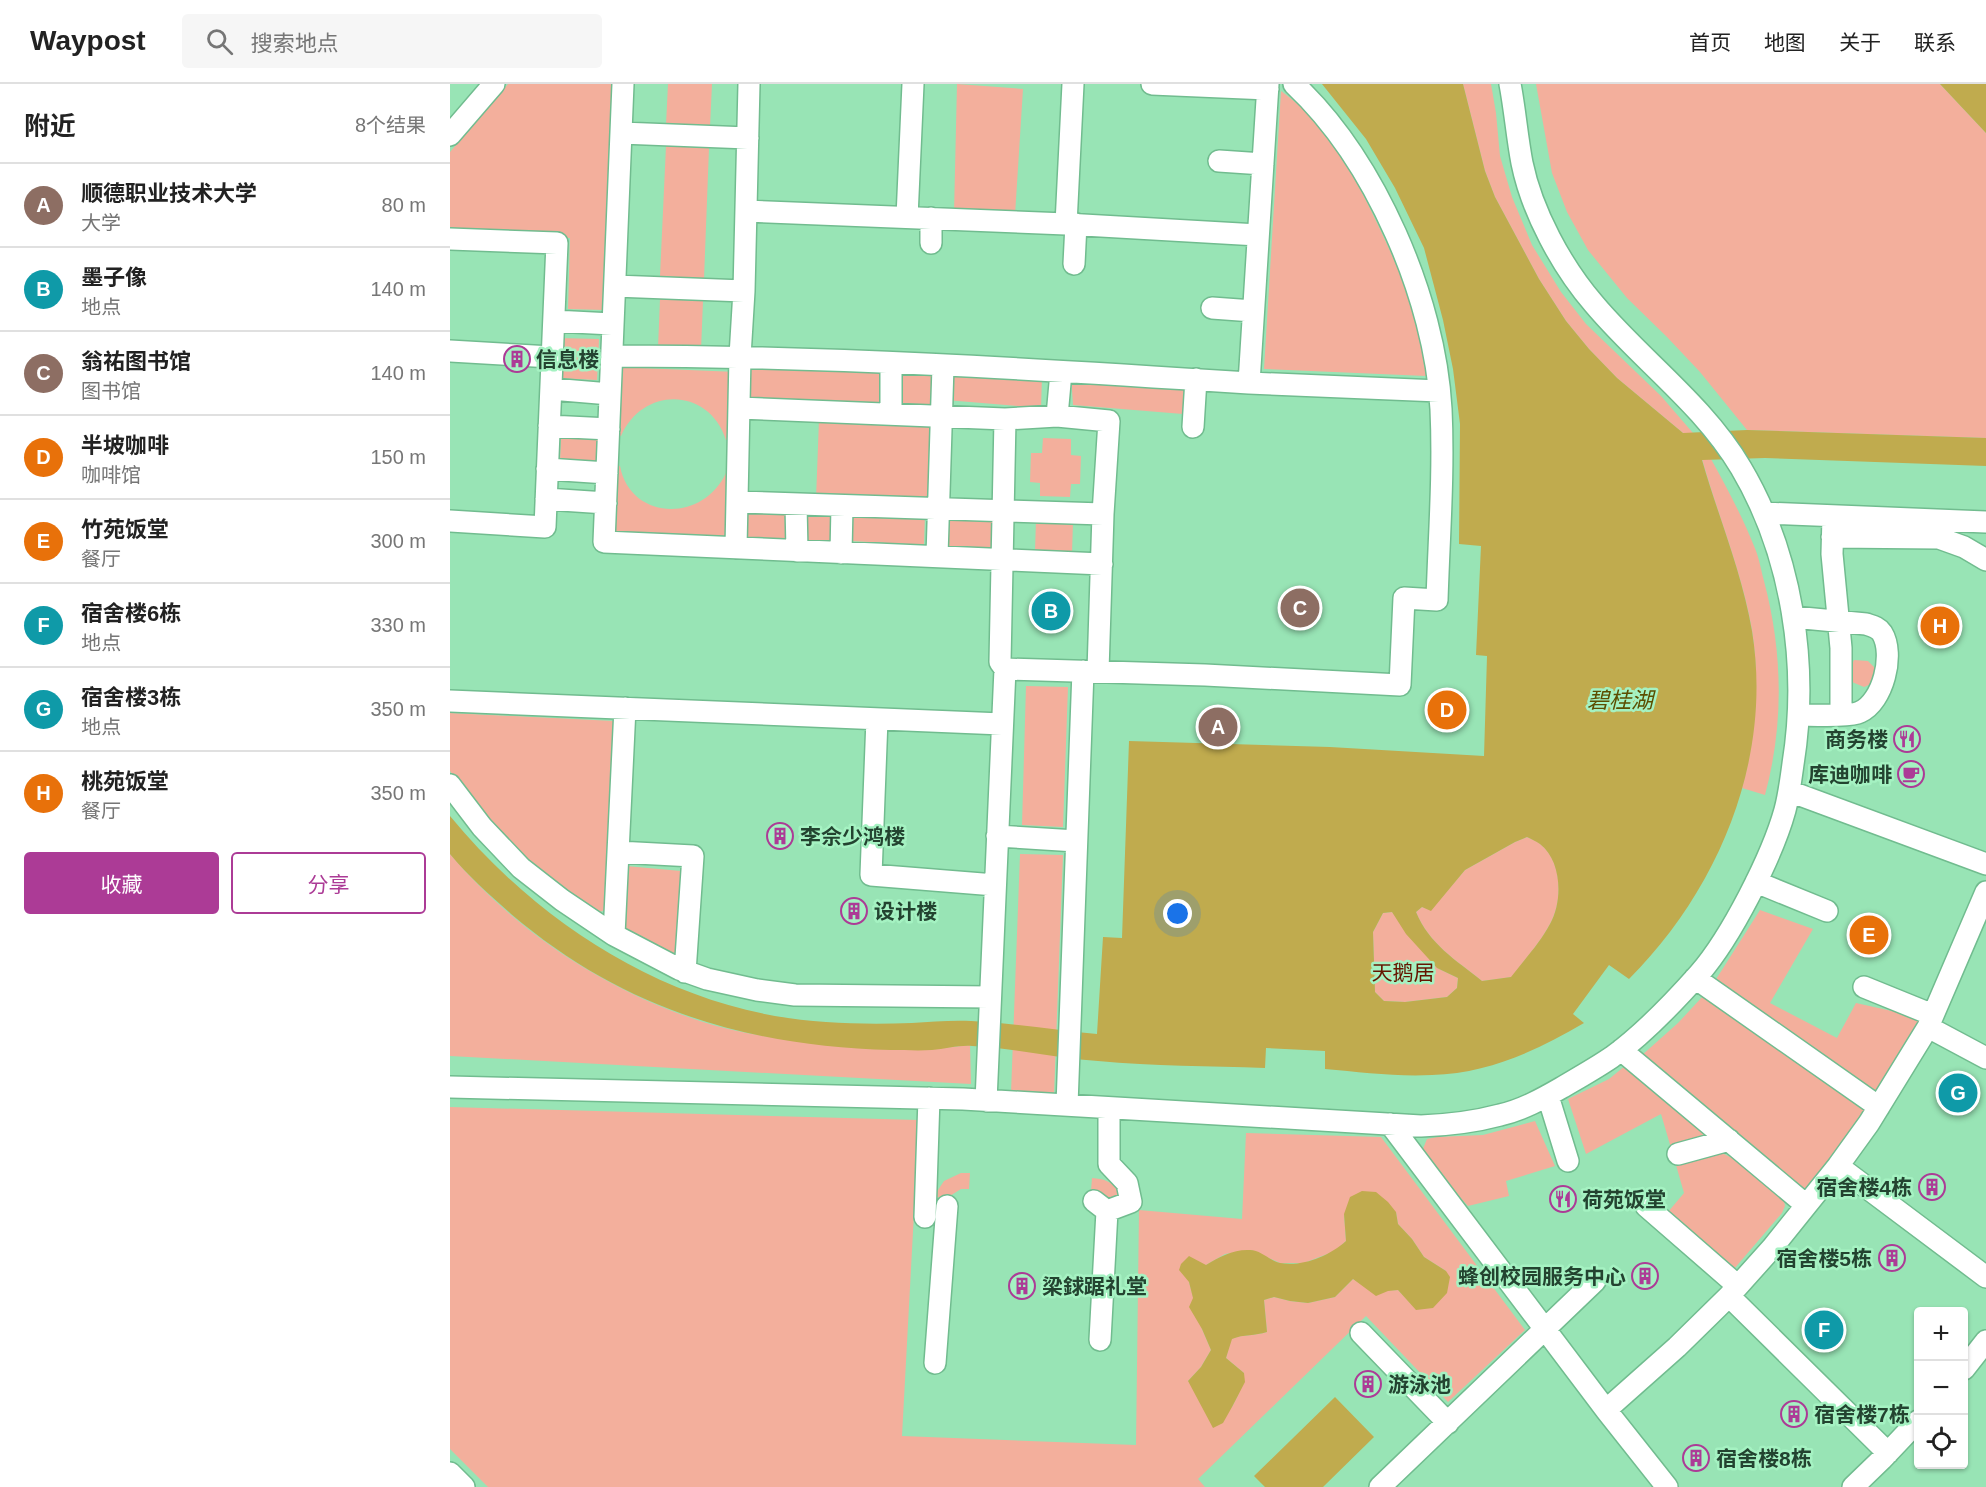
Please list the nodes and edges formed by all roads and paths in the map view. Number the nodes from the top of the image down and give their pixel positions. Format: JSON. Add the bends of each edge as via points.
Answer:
{"nodes":[{"id":1,"x":494,"y":84,"type":"edge"},
{"id":2,"x":622,"y":84,"type":"edge"},
{"id":3,"x":749,"y":84,"type":"edge"},
{"id":4,"x":913,"y":84,"type":"edge"},
{"id":5,"x":1073,"y":84,"type":"edge"},
{"id":6,"x":1152,"y":84,"type":"edge"},
{"id":7,"x":1294,"y":84,"type":"edge"},
{"id":8,"x":1510,"y":84,"type":"edge"},
{"id":9,"x":1268,"y":87,"type":"edge"},
{"id":10,"x":621,"y":133,"type":"junction"},
{"id":11,"x":450,"y":135,"type":"edge"},
{"id":12,"x":748,"y":138,"type":"junction"},
{"id":13,"x":1219,"y":161,"type":"dead end"},
{"id":14,"x":1263,"y":164,"type":"junction"},
{"id":15,"x":746,"y":211,"type":"junction"},
{"id":16,"x":907,"y":217,"type":"junction"},
{"id":17,"x":931,"y":218,"type":"junction"},
{"id":18,"x":1071,"y":224,"type":"junction"},
{"id":19,"x":1258,"y":234,"type":"junction"},
{"id":20,"x":450,"y":239,"type":"edge"},
{"id":21,"x":931,"y":243,"type":"dead end"},
{"id":22,"x":1074,"y":264,"type":"dead end"},
{"id":23,"x":615,"y":286,"type":"junction"},
{"id":24,"x":744,"y":291,"type":"junction"},
{"id":25,"x":1212,"y":308,"type":"dead end"},
{"id":26,"x":1253,"y":311,"type":"junction"},
{"id":27,"x":554,"y":321,"type":"junction"},
{"id":28,"x":612,"y":324,"type":"junction"},
{"id":29,"x":450,"y":351,"type":"edge"},
{"id":30,"x":612,"y":356,"type":"junction"},
{"id":31,"x":740,"y":356,"type":"junction"},
{"id":32,"x":551,"y":357,"type":"junction"},
{"id":33,"x":891,"y":363,"type":"junction"},
{"id":34,"x":943,"y":366,"type":"junction"},
{"id":35,"x":1061,"y":372,"type":"junction"},
{"id":36,"x":1196,"y":379,"type":"junction"},
{"id":37,"x":1249,"y":383,"type":"junction"},
{"id":38,"x":551,"y":389,"type":"junction"},
{"id":39,"x":1439,"y":391,"type":"junction"},
{"id":40,"x":610,"y":394,"type":"junction"},
{"id":41,"x":740,"y":408,"type":"junction"},
{"id":42,"x":891,"y":414,"type":"junction"},
{"id":43,"x":940,"y":416,"type":"junction"},
{"id":44,"x":1057,"y":416,"type":"junction"},
{"id":45,"x":1005,"y":419,"type":"junction"},
{"id":46,"x":549,"y":426,"type":"junction"},
{"id":47,"x":1193,"y":427,"type":"dead end"},
{"id":48,"x":609,"y":429,"type":"junction"},
{"id":49,"x":547,"y":469,"type":"junction"},
{"id":50,"x":607,"y":473,"type":"junction"},
{"id":51,"x":546,"y":500,"type":"junction"},
{"id":52,"x":738,"y":502,"type":"junction"},
{"id":53,"x":606,"y":504,"type":"junction"},
{"id":54,"x":796,"y":504,"type":"junction"},
{"id":55,"x":842,"y":506,"type":"junction"},
{"id":56,"x":938,"y":509,"type":"junction"},
{"id":57,"x":1003,"y":511,"type":"junction"},
{"id":58,"x":1764,"y":513,"type":"junction"},
{"id":59,"x":1103,"y":514,"type":"junction"},
{"id":60,"x":1833,"y":516,"type":"junction"},
{"id":61,"x":450,"y":521,"type":"edge"},
{"id":62,"x":1986,"y":522,"type":"edge"},
{"id":63,"x":1946,"y":530,"type":"junction"},
{"id":64,"x":1832,"y":537,"type":"junction"},
{"id":65,"x":736,"y":548,"type":"junction"},
{"id":66,"x":796,"y":551,"type":"junction"},
{"id":67,"x":841,"y":553,"type":"junction"},
{"id":68,"x":937,"y":556,"type":"junction"},
{"id":69,"x":1002,"y":559,"type":"junction"},
{"id":70,"x":1986,"y":560,"type":"edge"},
{"id":71,"x":1102,"y":564,"type":"junction"},
{"id":72,"x":1793,"y":617,"type":"junction"},
{"id":73,"x":1838,"y":621,"type":"junction"},
{"id":74,"x":1005,"y":669,"type":"junction"},
{"id":75,"x":1090,"y":671,"type":"junction"},
{"id":76,"x":450,"y":701,"type":"edge"},
{"id":77,"x":625,"y":708,"type":"junction"},
{"id":78,"x":1841,"y":714,"type":"junction"},
{"id":79,"x":1799,"y":715,"type":"junction"},
{"id":80,"x":877,"y":719,"type":"junction"},
{"id":81,"x":1002,"y":724,"type":"junction"},
{"id":82,"x":450,"y":785,"type":"edge"},
{"id":83,"x":1789,"y":791,"type":"junction"},
{"id":84,"x":997,"y":836,"type":"junction"},
{"id":85,"x":1076,"y":841,"type":"junction"},
{"id":86,"x":618,"y":852,"type":"junction"},
{"id":87,"x":1986,"y":864,"type":"edge"},
{"id":88,"x":1756,"y":882,"type":"junction"},
{"id":89,"x":994,"y":885,"type":"junction"},
{"id":90,"x":1986,"y":892,"type":"edge"},
{"id":91,"x":1827,"y":911,"type":"dead end"},
{"id":92,"x":614,"y":935,"type":"junction"},
{"id":93,"x":685,"y":972,"type":"junction"},
{"id":94,"x":1695,"y":978,"type":"junction"},
{"id":95,"x":1864,"y":987,"type":"dead end"},
{"id":96,"x":990,"y":997,"type":"junction"},
{"id":97,"x":1930,"y":1021,"type":"junction"},
{"id":98,"x":1621,"y":1050,"type":"junction"},
{"id":99,"x":1986,"y":1059,"type":"edge"},
{"id":100,"x":450,"y":1087,"type":"edge"},
{"id":101,"x":1548,"y":1096,"type":"junction"},
{"id":102,"x":929,"y":1098,"type":"junction"},
{"id":103,"x":986,"y":1101,"type":"junction"},
{"id":104,"x":1067,"y":1105,"type":"junction"},
{"id":105,"x":1879,"y":1107,"type":"junction"},
{"id":106,"x":1109,"y":1108,"type":"junction"},
{"id":107,"x":1390,"y":1124,"type":"junction"},
{"id":108,"x":1730,"y":1140,"type":"junction"},
{"id":109,"x":1678,"y":1154,"type":"dead end"},
{"id":110,"x":1568,"y":1161,"type":"dead end"},
{"id":111,"x":1838,"y":1166,"type":"junction"},
{"id":112,"x":926,"y":1192,"type":"junction"},
{"id":113,"x":1806,"y":1205,"type":"junction"},
{"id":114,"x":1646,"y":1206,"type":"dead end"},
{"id":115,"x":925,"y":1217,"type":"dead end"},
{"id":116,"x":1986,"y":1278,"type":"edge"},
{"id":117,"x":1595,"y":1281,"type":"dead end"},
{"id":118,"x":1733,"y":1291,"type":"junction"},
{"id":119,"x":1546,"y":1330,"type":"junction"},
{"id":120,"x":1361,"y":1333,"type":"dead end"},
{"id":121,"x":1100,"y":1340,"type":"dead end"},
{"id":122,"x":1986,"y":1341,"type":"edge"},
{"id":123,"x":935,"y":1364,"type":"dead end"},
{"id":124,"x":1974,"y":1365,"type":"edge"},
{"id":125,"x":1605,"y":1410,"type":"junction"},
{"id":126,"x":1448,"y":1423,"type":"junction"},
{"id":127,"x":1914,"y":1425,"type":"edge"},
{"id":128,"x":1888,"y":1453,"type":"junction"},
{"id":129,"x":450,"y":1473,"type":"edge"},
{"id":130,"x":1864,"y":1484,"type":"edge"},
{"id":131,"x":464,"y":1487,"type":"edge"},
{"id":132,"x":1380,"y":1487,"type":"edge"},
{"id":133,"x":1666,"y":1487,"type":"edge"}],
"edges":[{"from":1,"to":11,"type":"street"},
{"from":2,"to":10,"type":"street"},
{"from":3,"to":12,"type":"street"},
{"from":4,"to":16,"type":"street"},
{"from":5,"to":18,"type":"street"},
{"from":6,"to":9,"type":"street"},
{"from":7,"to":39,"type":"street","via":[[1366,176],[1390,222],[1427,321]]},
{"from":8,"to":58,"type":"street","via":[[1522,165],[1534,201],[1572,275],[1622,335],[1710,425],[1740,466]]},
{"from":9,"to":14,"type":"street"},
{"from":10,"to":12,"type":"street"},
{"from":10,"to":23,"type":"street"},
{"from":12,"to":15,"type":"street"},
{"from":13,"to":14,"type":"street"},
{"from":14,"to":19,"type":"street"},
{"from":15,"to":16,"type":"street"},
{"from":15,"to":24,"type":"street"},
{"from":16,"to":17,"type":"street"},
{"from":17,"to":18,"type":"street"},
{"from":17,"to":21,"type":"street"},
{"from":18,"to":19,"type":"street"},
{"from":18,"to":22,"type":"street"},
{"from":19,"to":26,"type":"street"},
{"from":20,"to":27,"type":"street","via":[[556,243]]},
{"from":23,"to":24,"type":"street"},
{"from":23,"to":28,"type":"street"},
{"from":24,"to":31,"type":"street"},
{"from":25,"to":26,"type":"street"},
{"from":26,"to":37,"type":"street"},
{"from":27,"to":28,"type":"street"},
{"from":27,"to":32,"type":"street"},
{"from":28,"to":30,"type":"street"},
{"from":29,"to":32,"type":"street"},
{"from":30,"to":31,"type":"street"},
{"from":30,"to":40,"type":"street"},
{"from":31,"to":33,"type":"street"},
{"from":31,"to":41,"type":"street"},
{"from":32,"to":38,"type":"street"},
{"from":33,"to":34,"type":"street"},
{"from":33,"to":42,"type":"street"},
{"from":34,"to":35,"type":"street"},
{"from":34,"to":43,"type":"street"},
{"from":35,"to":36,"type":"street"},
{"from":35,"to":44,"type":"street"},
{"from":36,"to":37,"type":"street"},
{"from":36,"to":47,"type":"street"},
{"from":37,"to":39,"type":"street"},
{"from":38,"to":40,"type":"street"},
{"from":38,"to":46,"type":"street"},
{"from":39,"to":75,"type":"street","via":[[1442,462],[1437,600],[1404,598],[1400,685]]},
{"from":40,"to":48,"type":"street"},
{"from":41,"to":42,"type":"street"},
{"from":41,"to":52,"type":"street"},
{"from":42,"to":43,"type":"street"},
{"from":43,"to":45,"type":"street"},
{"from":43,"to":56,"type":"street"},
{"from":44,"to":45,"type":"street"},
{"from":44,"to":59,"type":"street","via":[[1109,421]]},
{"from":45,"to":57,"type":"street"},
{"from":46,"to":48,"type":"street"},
{"from":46,"to":49,"type":"street"},
{"from":48,"to":50,"type":"street"},
{"from":49,"to":50,"type":"street"},
{"from":49,"to":51,"type":"street"},
{"from":50,"to":53,"type":"street"},
{"from":51,"to":53,"type":"street"},
{"from":51,"to":61,"type":"street","via":[[545,527]]},
{"from":52,"to":54,"type":"street"},
{"from":52,"to":65,"type":"street"},
{"from":53,"to":65,"type":"street","via":[[604,542]]},
{"from":54,"to":55,"type":"street"},
{"from":54,"to":66,"type":"street"},
{"from":55,"to":56,"type":"street"},
{"from":55,"to":67,"type":"street"},
{"from":56,"to":57,"type":"street"},
{"from":56,"to":68,"type":"street"},
{"from":57,"to":59,"type":"street"},
{"from":57,"to":69,"type":"street"},
{"from":58,"to":60,"type":"street"},
{"from":58,"to":72,"type":"street"},
{"from":59,"to":71,"type":"street"},
{"from":60,"to":63,"type":"street"},
{"from":60,"to":64,"type":"street"},
{"from":62,"to":63,"type":"street"},
{"from":63,"to":64,"type":"street","via":[[1912,537]]},
{"from":63,"to":70,"type":"street"},
{"from":64,"to":73,"type":"street"},
{"from":65,"to":66,"type":"street"},
{"from":66,"to":67,"type":"street"},
{"from":67,"to":68,"type":"street"},
{"from":68,"to":69,"type":"street"},
{"from":69,"to":71,"type":"street"},
{"from":69,"to":74,"type":"street","via":[[1000,662]]},
{"from":71,"to":75,"type":"street"},
{"from":72,"to":73,"type":"street"},
{"from":72,"to":79,"type":"street","via":[[1800,674]]},
{"from":73,"to":78,"type":"street"},
{"from":73,"to":78,"type":"street","via":[[1877,628],[1883,634],[1887,653],[1879,693],[1870,705],[1858,713]]},
{"from":74,"to":75,"type":"street"},
{"from":74,"to":81,"type":"street"},
{"from":75,"to":85,"type":"street"},
{"from":76,"to":77,"type":"street"},
{"from":77,"to":80,"type":"street"},
{"from":77,"to":86,"type":"street"},
{"from":78,"to":79,"type":"street"},
{"from":79,"to":83,"type":"street"},
{"from":80,"to":81,"type":"street"},
{"from":80,"to":89,"type":"street","via":[[871,875]]},
{"from":81,"to":84,"type":"street"},
{"from":82,"to":92,"type":"street","via":[[521,868]]},
{"from":83,"to":87,"type":"street"},
{"from":83,"to":88,"type":"street"},
{"from":84,"to":85,"type":"street"},
{"from":84,"to":89,"type":"street"},
{"from":85,"to":104,"type":"street"},
{"from":86,"to":92,"type":"street"},
{"from":86,"to":93,"type":"street","via":[[693,856]]},
{"from":88,"to":91,"type":"street"},
{"from":88,"to":94,"type":"street","via":[[1737,919]]},
{"from":89,"to":96,"type":"street"},
{"from":90,"to":97,"type":"street"},
{"from":92,"to":93,"type":"street"},
{"from":93,"to":96,"type":"street","via":[[795,995]]},
{"from":94,"to":98,"type":"street"},
{"from":94,"to":105,"type":"street"},
{"from":95,"to":97,"type":"street"},
{"from":96,"to":103,"type":"street"},
{"from":97,"to":99,"type":"street"},
{"from":97,"to":105,"type":"street"},
{"from":98,"to":101,"type":"street"},
{"from":98,"to":108,"type":"street"},
{"from":100,"to":102,"type":"street"},
{"from":101,"to":107,"type":"street","via":[[1503,1115],[1464,1124]]},
{"from":101,"to":110,"type":"street"},
{"from":102,"to":103,"type":"street"},
{"from":102,"to":112,"type":"street"},
{"from":103,"to":104,"type":"street"},
{"from":104,"to":106,"type":"street"},
{"from":105,"to":111,"type":"street"},
{"from":106,"to":107,"type":"street"},
{"from":106,"to":121,"type":"street","via":[[1109,1164],[1127,1183],[1131,1202],[1101,1206]]},
{"from":107,"to":119,"type":"street"},
{"from":108,"to":109,"type":"street"},
{"from":108,"to":113,"type":"street"},
{"from":111,"to":113,"type":"street"},
{"from":111,"to":116,"type":"street"},
{"from":112,"to":115,"type":"street"},
{"from":112,"to":123,"type":"street","via":[[955,1201]]},
{"from":113,"to":118,"type":"street"},
{"from":114,"to":118,"type":"street"},
{"from":117,"to":119,"type":"street"},
{"from":118,"to":125,"type":"street"},
{"from":118,"to":128,"type":"street"},
{"from":119,"to":125,"type":"street"},
{"from":119,"to":126,"type":"street"},
{"from":120,"to":126,"type":"street"},
{"from":122,"to":124,"type":"street"},
{"from":125,"to":133,"type":"street"},
{"from":126,"to":132,"type":"street"},
{"from":127,"to":128,"type":"street"},
{"from":128,"to":130,"type":"street"},
{"from":129,"to":131,"type":"street"}]}
